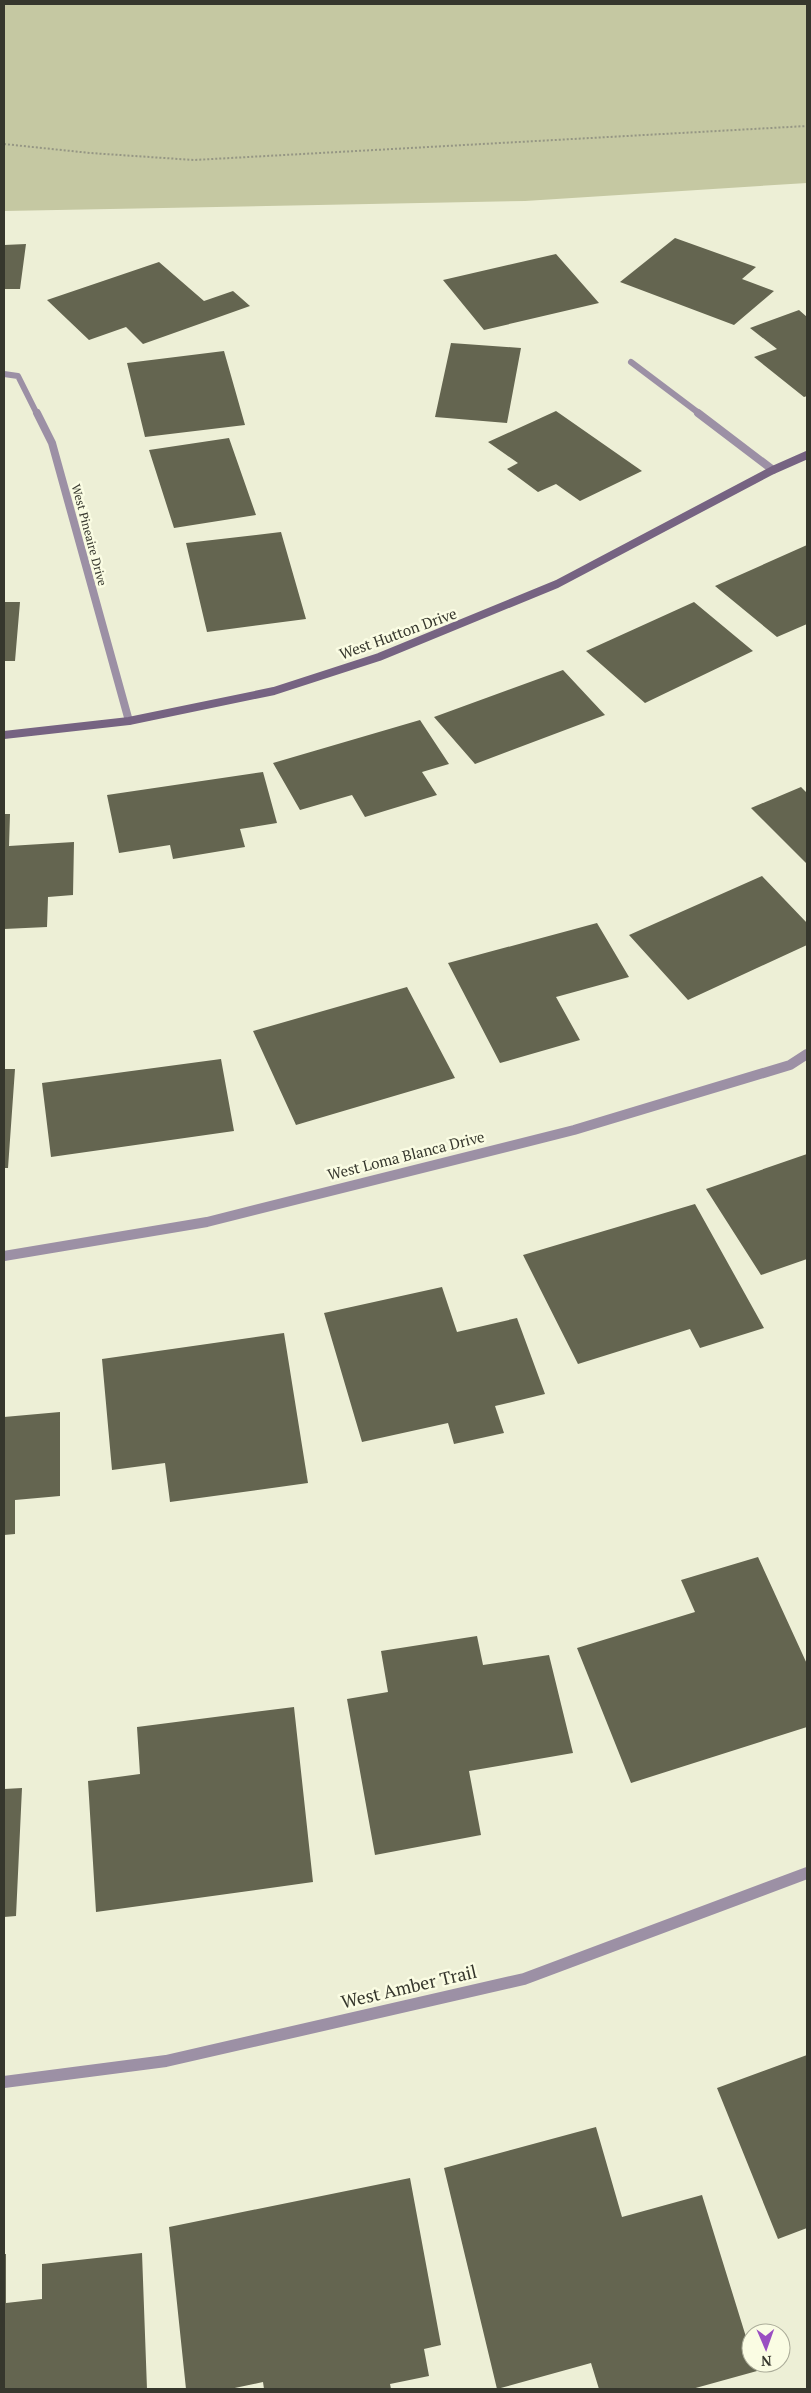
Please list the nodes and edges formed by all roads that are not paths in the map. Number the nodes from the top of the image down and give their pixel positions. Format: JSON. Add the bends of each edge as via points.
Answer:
{"nodes":[{"id":1,"x":631,"y":362,"type":"dead end"},
{"id":2,"x":4,"y":374,"type":"edge"},
{"id":3,"x":807,"y":455,"type":"edge"},
{"id":4,"x":773,"y":470,"type":"junction"},
{"id":5,"x":129,"y":720,"type":"junction"},
{"id":6,"x":4,"y":735,"type":"edge"},
{"id":7,"x":807,"y":1054,"type":"edge"},
{"id":8,"x":4,"y":1256,"type":"edge"},
{"id":9,"x":807,"y":1872,"type":"edge"},
{"id":10,"x":4,"y":2082,"type":"edge"}],
"edges":[{"from":1,"to":4,"type":"street"},
{"from":2,"to":5,"type":"street","name":"West Pineaire Drive","via":[[18,376],[52,443]]},
{"from":3,"to":4,"type":"street","name":"West Hutton Drive"},
{"from":4,"to":5,"type":"street","name":"West Hutton Drive","via":[[557,584],[388,654],[274,691]]},
{"from":5,"to":6,"type":"street","name":"West Hutton Drive"},
{"from":7,"to":8,"type":"street","name":"West Loma Blanca Drive","via":[[790,1065],[574,1130],[207,1222]]},
{"from":9,"to":10,"type":"street","name":"West Amber Trail","via":[[524,1979],[166,2061]]}]}
